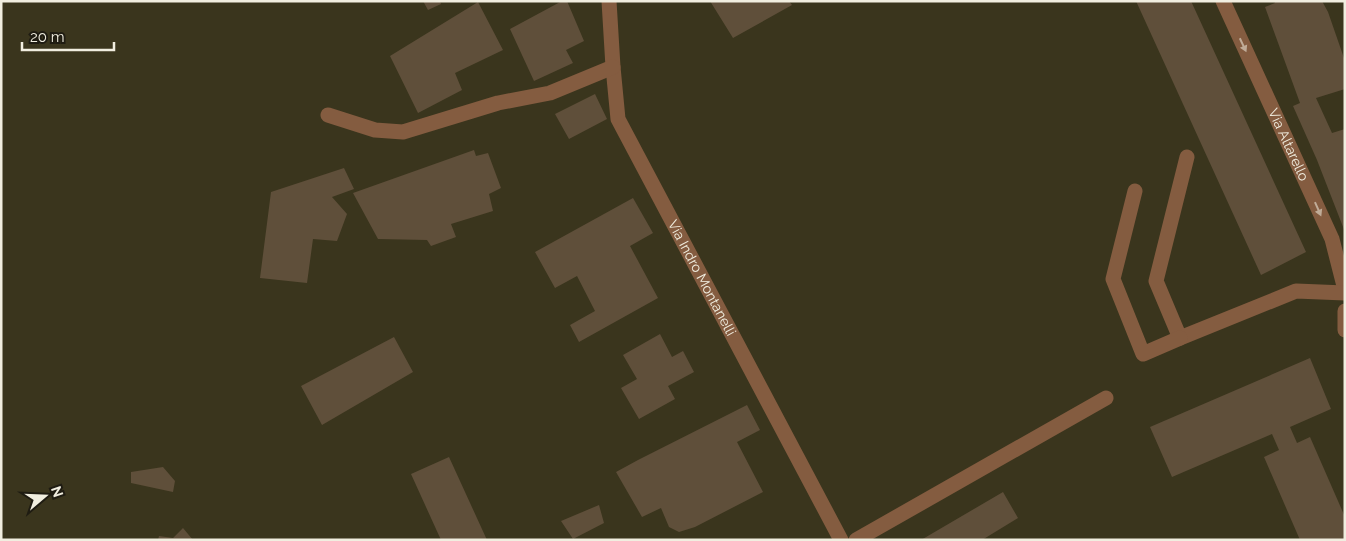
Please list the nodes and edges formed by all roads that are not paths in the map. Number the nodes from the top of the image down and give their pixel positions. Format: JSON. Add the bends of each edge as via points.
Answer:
{"nodes":[{"id":1,"x":609,"y":1,"type":"edge"},
{"id":2,"x":1222,"y":1,"type":"edge"},
{"id":3,"x":613,"y":68,"type":"junction"},
{"id":4,"x":328,"y":115,"type":"dead end"},
{"id":5,"x":1187,"y":157,"type":"dead end"},
{"id":6,"x":1135,"y":191,"type":"dead end"},
{"id":7,"x":1345,"y":291,"type":"edge"},
{"id":8,"x":1345,"y":312,"type":"edge"},
{"id":9,"x":1345,"y":330,"type":"edge"},
{"id":10,"x":1180,"y":338,"type":"junction"},
{"id":11,"x":1106,"y":398,"type":"dead end"},
{"id":12,"x":841,"y":540,"type":"edge"},
{"id":13,"x":856,"y":540,"type":"edge"}],
"edges":[{"from":1,"to":3,"type":"street","name":"Via Indro Montanelli"},
{"from":2,"to":7,"type":"street","name":"Via Altarello","one_way":true,"via":[[1332,239]]},
{"from":3,"to":4,"type":"street","via":[[550,93],[498,104],[403,132],[375,130]]},
{"from":3,"to":12,"type":"street","name":"Via Indro Montanelli","via":[[618,119]]},
{"from":5,"to":10,"type":"street","via":[[1156,281]]},
{"from":6,"to":10,"type":"street","via":[[1113,278],[1143,354]]},
{"from":7,"to":10,"type":"street","via":[[1296,291]]},
{"from":8,"to":9,"type":"street"},
{"from":11,"to":13,"type":"street"}]}
